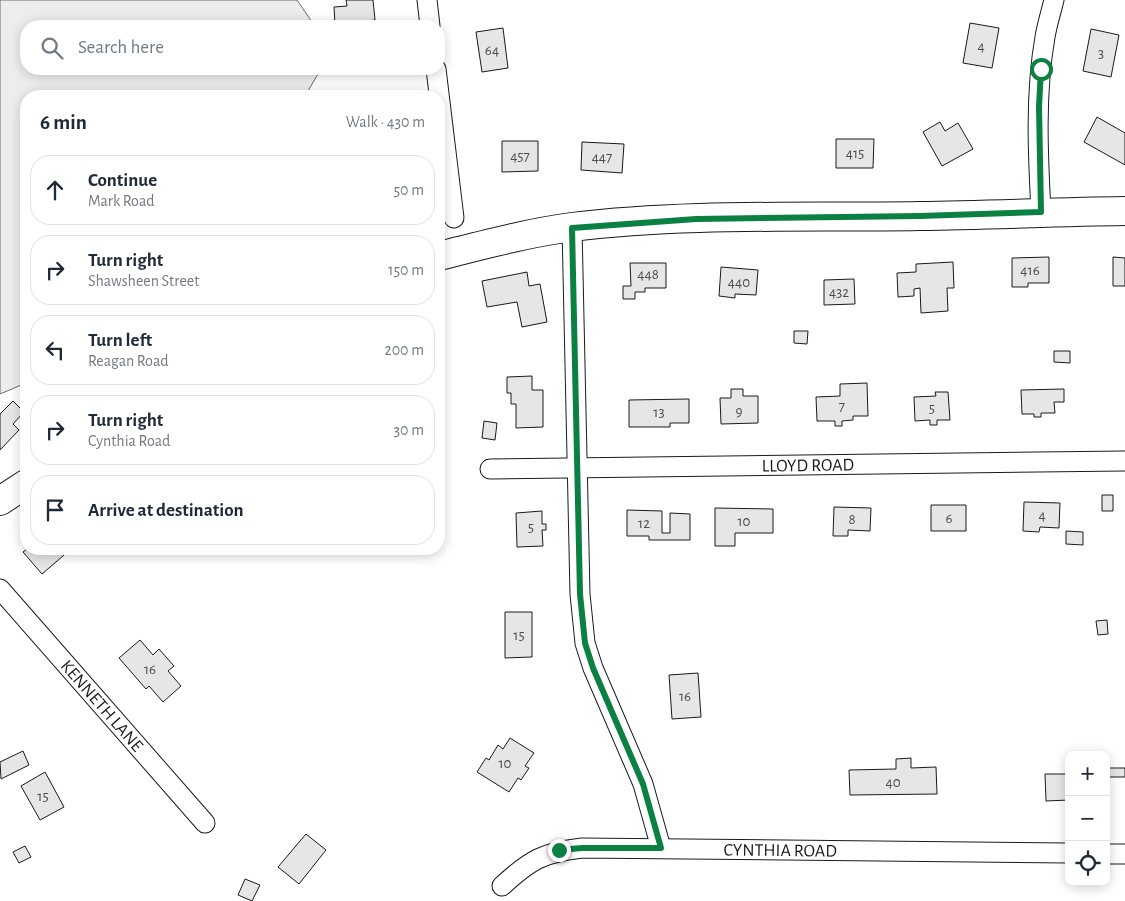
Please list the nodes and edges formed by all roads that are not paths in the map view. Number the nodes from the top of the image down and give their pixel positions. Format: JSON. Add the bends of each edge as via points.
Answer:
{"nodes":[{"id":1,"x":427,"y":0,"type":"edge"},
{"id":2,"x":1054,"y":0,"type":"edge"},
{"id":3,"x":429,"y":20,"type":"edge"},
{"id":4,"x":437,"y":75,"type":"edge"},
{"id":5,"x":439,"y":90,"type":"edge"},
{"id":6,"x":445,"y":144,"type":"edge"},
{"id":7,"x":1125,"y":211,"type":"edge"},
{"id":8,"x":1041,"y":212,"type":"junction"},
{"id":9,"x":454,"y":218,"type":"dead end"},
{"id":10,"x":572,"y":228,"type":"junction"},
{"id":11,"x":445,"y":254,"type":"edge"},
{"id":12,"x":1125,"y":461,"type":"edge"},
{"id":13,"x":577,"y":468,"type":"junction"},
{"id":14,"x":490,"y":469,"type":"dead end"},
{"id":15,"x":20,"y":488,"type":"edge"},
{"id":16,"x":0,"y":501,"type":"edge"},
{"id":17,"x":0,"y":589,"type":"edge"},
{"id":18,"x":205,"y":823,"type":"dead end"},
{"id":19,"x":661,"y":848,"type":"junction"},
{"id":20,"x":1065,"y":853,"type":"edge"},
{"id":21,"x":1110,"y":854,"type":"edge"},
{"id":22,"x":1125,"y":854,"type":"edge"},
{"id":23,"x":502,"y":886,"type":"dead end"}],
"edges":[{"from":1,"to":3,"type":"street"},
{"from":2,"to":8,"type":"street","via":[[1041,69]]},
{"from":4,"to":5,"type":"street"},
{"from":6,"to":9,"type":"street"},
{"from":7,"to":8,"type":"main road"},
{"from":8,"to":10,"type":"main road","via":[[706,218]]},
{"from":10,"to":11,"type":"main road"},
{"from":10,"to":13,"type":"street"},
{"from":12,"to":13,"type":"street","name":"LLOYD ROAD"},
{"from":13,"to":14,"type":"street","name":"LLOYD ROAD"},
{"from":13,"to":19,"type":"street","via":[[580,594],[585,643],[643,784]]},
{"from":15,"to":16,"type":"main road"},
{"from":17,"to":18,"type":"street","name":"KENNETH LANE"},
{"from":19,"to":20,"type":"street","name":"CYNTHIA ROAD"},
{"from":19,"to":23,"type":"street","name":"CYNTHIA ROAD","via":[[559,850],[539,857]]},
{"from":21,"to":22,"type":"street"}]}
